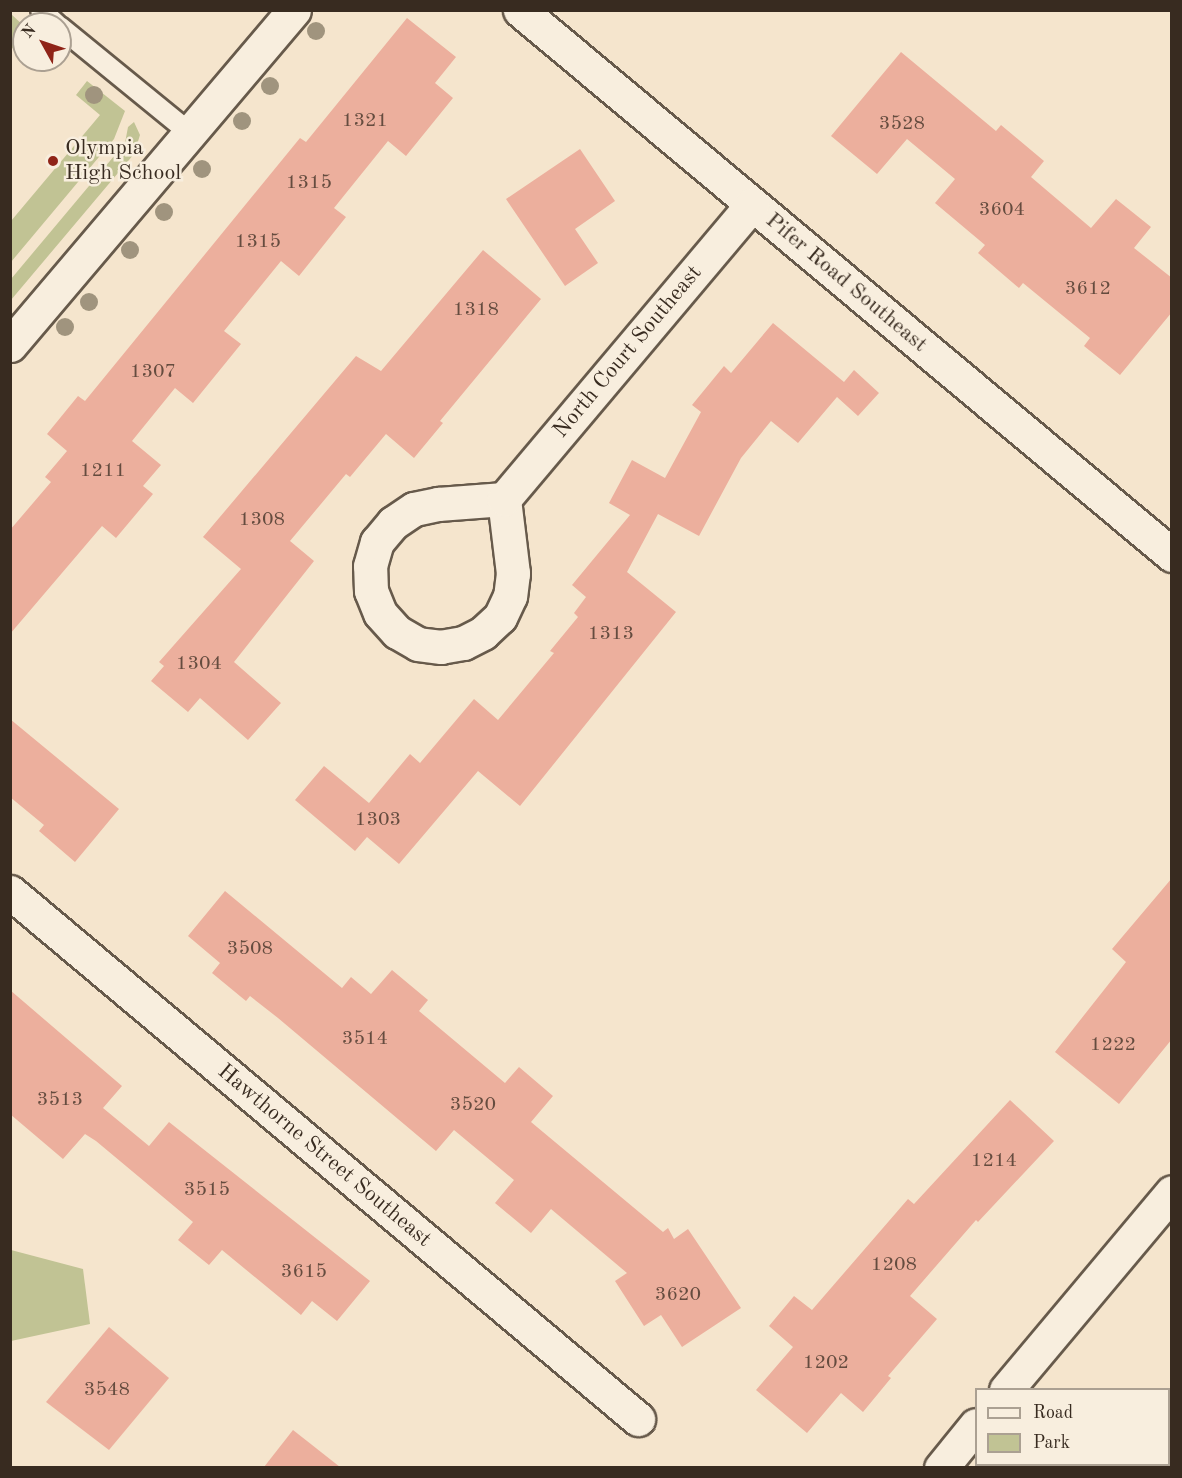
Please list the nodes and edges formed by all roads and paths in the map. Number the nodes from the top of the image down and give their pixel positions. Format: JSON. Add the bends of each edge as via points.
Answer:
{"nodes":[{"id":1,"x":294,"y":10,"type":"edge"},
{"id":2,"x":520,"y":10,"type":"edge"},
{"id":3,"x":72,"y":37,"type":"edge"},
{"id":4,"x":190,"y":133,"type":"junction"},
{"id":5,"x":752,"y":205,"type":"junction"},
{"id":6,"x":10,"y":345,"type":"edge"},
{"id":7,"x":504,"y":499,"type":"junction"},
{"id":8,"x":1172,"y":555,"type":"edge"},
{"id":9,"x":10,"y":892,"type":"edge"},
{"id":10,"x":1172,"y":1192,"type":"edge"},
{"id":11,"x":1007,"y":1388,"type":"edge"},
{"id":12,"x":638,"y":1419,"type":"dead end"},
{"id":13,"x":975,"y":1426,"type":"edge"},
{"id":14,"x":941,"y":1467,"type":"edge"}],
"edges":[{"from":1,"to":4,"type":"street"},
{"from":2,"to":5,"type":"street","name":"Pifer Road Southeast"},
{"from":3,"to":4,"type":"lane"},
{"from":4,"to":6,"type":"street"},
{"from":5,"to":7,"type":"street","name":"North Court Southeast"},
{"from":5,"to":8,"type":"street","name":"Pifer Road Southeast"},
{"from":7,"to":7,"type":"street","via":[[414,509],[393,523],[377,542],[370,582],[380,613],[397,632],[418,644],[463,644],[500,617],[510,596],[513,573]]},
{"from":9,"to":12,"type":"street","name":"Hawthorne Street Southeast"},
{"from":10,"to":11,"type":"street"},
{"from":13,"to":14,"type":"street"}]}
